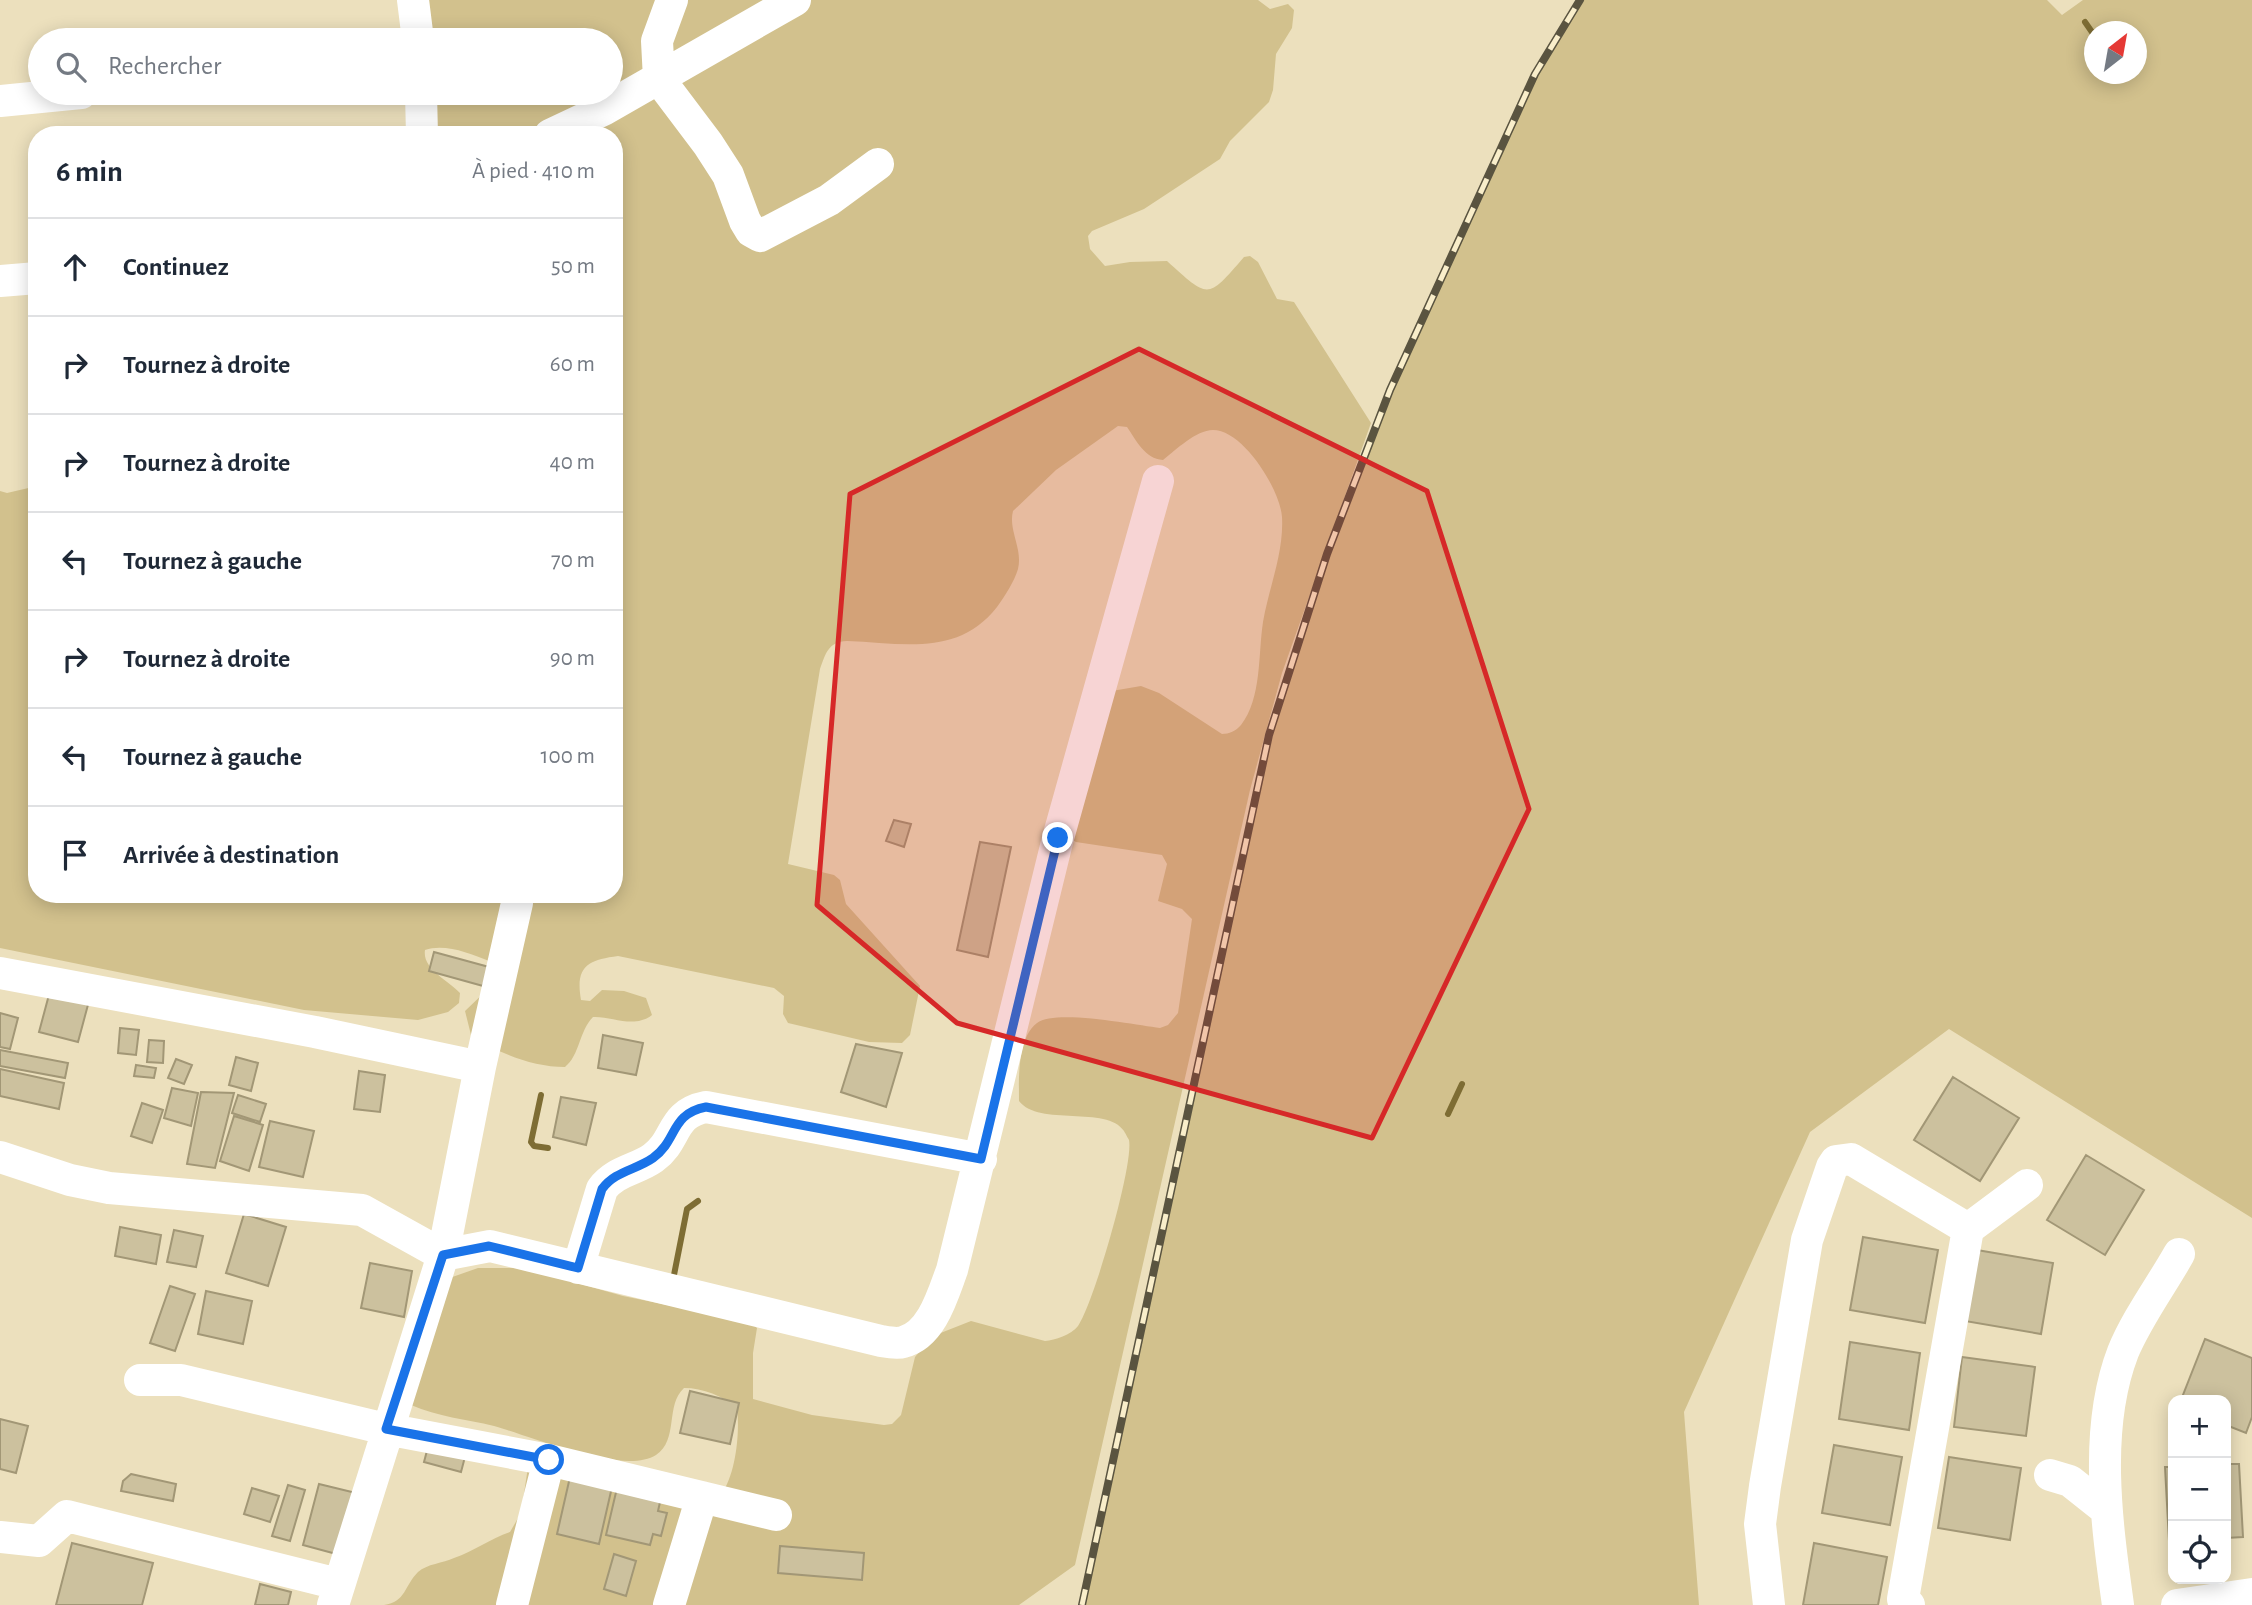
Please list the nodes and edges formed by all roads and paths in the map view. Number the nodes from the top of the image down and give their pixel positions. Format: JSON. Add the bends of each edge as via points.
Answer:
{"nodes":[{"id":1,"x":413,"y":0,"type":"edge"},
{"id":2,"x":672,"y":0,"type":"edge"},
{"id":3,"x":795,"y":0,"type":"edge"},
{"id":4,"x":416,"y":28,"type":"edge"},
{"id":5,"x":659,"y":79,"type":"junction"},
{"id":6,"x":623,"y":97,"type":"edge"},
{"id":7,"x":28,"y":98,"type":"edge"},
{"id":8,"x":0,"y":101,"type":"edge"},
{"id":9,"x":421,"y":105,"type":"edge"},
{"id":10,"x":608,"y":105,"type":"edge"},
{"id":11,"x":422,"y":126,"type":"edge"},
{"id":12,"x":568,"y":126,"type":"edge"},
{"id":13,"x":878,"y":164,"type":"dead end"},
{"id":14,"x":28,"y":279,"type":"edge"},
{"id":15,"x":0,"y":281,"type":"edge"},
{"id":16,"x":1158,"y":481,"type":"dead end"},
{"id":17,"x":517,"y":903,"type":"dead end"},
{"id":18,"x":0,"y":973,"type":"edge"},
{"id":19,"x":480,"y":1067,"type":"junction"},
{"id":20,"x":0,"y":1157,"type":"edge"},
{"id":21,"x":981,"y":1159,"type":"junction"},
{"id":22,"x":2027,"y":1185,"type":"dead end"},
{"id":23,"x":1968,"y":1229,"type":"junction"},
{"id":24,"x":2179,"y":1254,"type":"dead end"},
{"id":25,"x":443,"y":1255,"type":"junction"},
{"id":26,"x":578,"y":1268,"type":"junction"},
{"id":27,"x":140,"y":1380,"type":"dead end"},
{"id":28,"x":386,"y":1429,"type":"junction"},
{"id":29,"x":549,"y":1460,"type":"junction"},
{"id":30,"x":2050,"y":1475,"type":"dead end"},
{"id":31,"x":702,"y":1497,"type":"junction"},
{"id":32,"x":2104,"y":1508,"type":"junction"},
{"id":33,"x":776,"y":1515,"type":"dead end"},
{"id":34,"x":0,"y":1537,"type":"edge"},
{"id":35,"x":2252,"y":1594,"type":"edge"},
{"id":36,"x":335,"y":1595,"type":"edge"},
{"id":37,"x":512,"y":1605,"type":"edge"},
{"id":38,"x":669,"y":1605,"type":"edge"},
{"id":39,"x":1769,"y":1605,"type":"edge"},
{"id":40,"x":1909,"y":1605,"type":"edge"},
{"id":41,"x":2118,"y":1605,"type":"edge"},
{"id":42,"x":2177,"y":1605,"type":"edge"}],
"edges":[{"from":1,"to":4,"type":"street"},
{"from":2,"to":5,"type":"street","via":[[657,41]]},
{"from":3,"to":5,"type":"street"},
{"from":5,"to":6,"type":"street"},
{"from":5,"to":13,"type":"street","via":[[728,175],[745,221],[760,236],[829,200]]},
{"from":7,"to":8,"type":"street"},
{"from":9,"to":11,"type":"street"},
{"from":10,"to":12,"type":"street"},
{"from":14,"to":15,"type":"street"},
{"from":16,"to":21,"type":"street","via":[[1058,838]]},
{"from":17,"to":19,"type":"street"},
{"from":18,"to":19,"type":"street"},
{"from":19,"to":25,"type":"street"},
{"from":20,"to":25,"type":"street","via":[[109,1188],[362,1210]]},
{"from":21,"to":26,"type":"street","via":[[706,1107],[691,1110],[653,1158],[609,1180],[602,1189]]},
{"from":21,"to":26,"type":"street","via":[[937,1309],[919,1333],[903,1342],[880,1341]]},
{"from":22,"to":23,"type":"street"},
{"from":23,"to":39,"type":"street","via":[[1851,1159],[1836,1161],[1832,1167],[1809,1231],[1765,1486],[1760,1524]]},
{"from":23,"to":40,"type":"street","via":[[1903,1600]]},
{"from":24,"to":32,"type":"street","via":[[2124,1350],[2116,1376]]},
{"from":25,"to":26,"type":"street","via":[[489,1246]]},
{"from":25,"to":28,"type":"street"},
{"from":27,"to":28,"type":"street","via":[[181,1380]]},
{"from":28,"to":29,"type":"street"},
{"from":28,"to":36,"type":"street"},
{"from":29,"to":31,"type":"street"},
{"from":29,"to":37,"type":"street"},
{"from":30,"to":32,"type":"street","via":[[2070,1481]]},
{"from":31,"to":33,"type":"street"},
{"from":31,"to":38,"type":"street"},
{"from":32,"to":41,"type":"street"},
{"from":34,"to":36,"type":"street","via":[[39,1541],[67,1516]]},
{"from":35,"to":42,"type":"street"}]}
